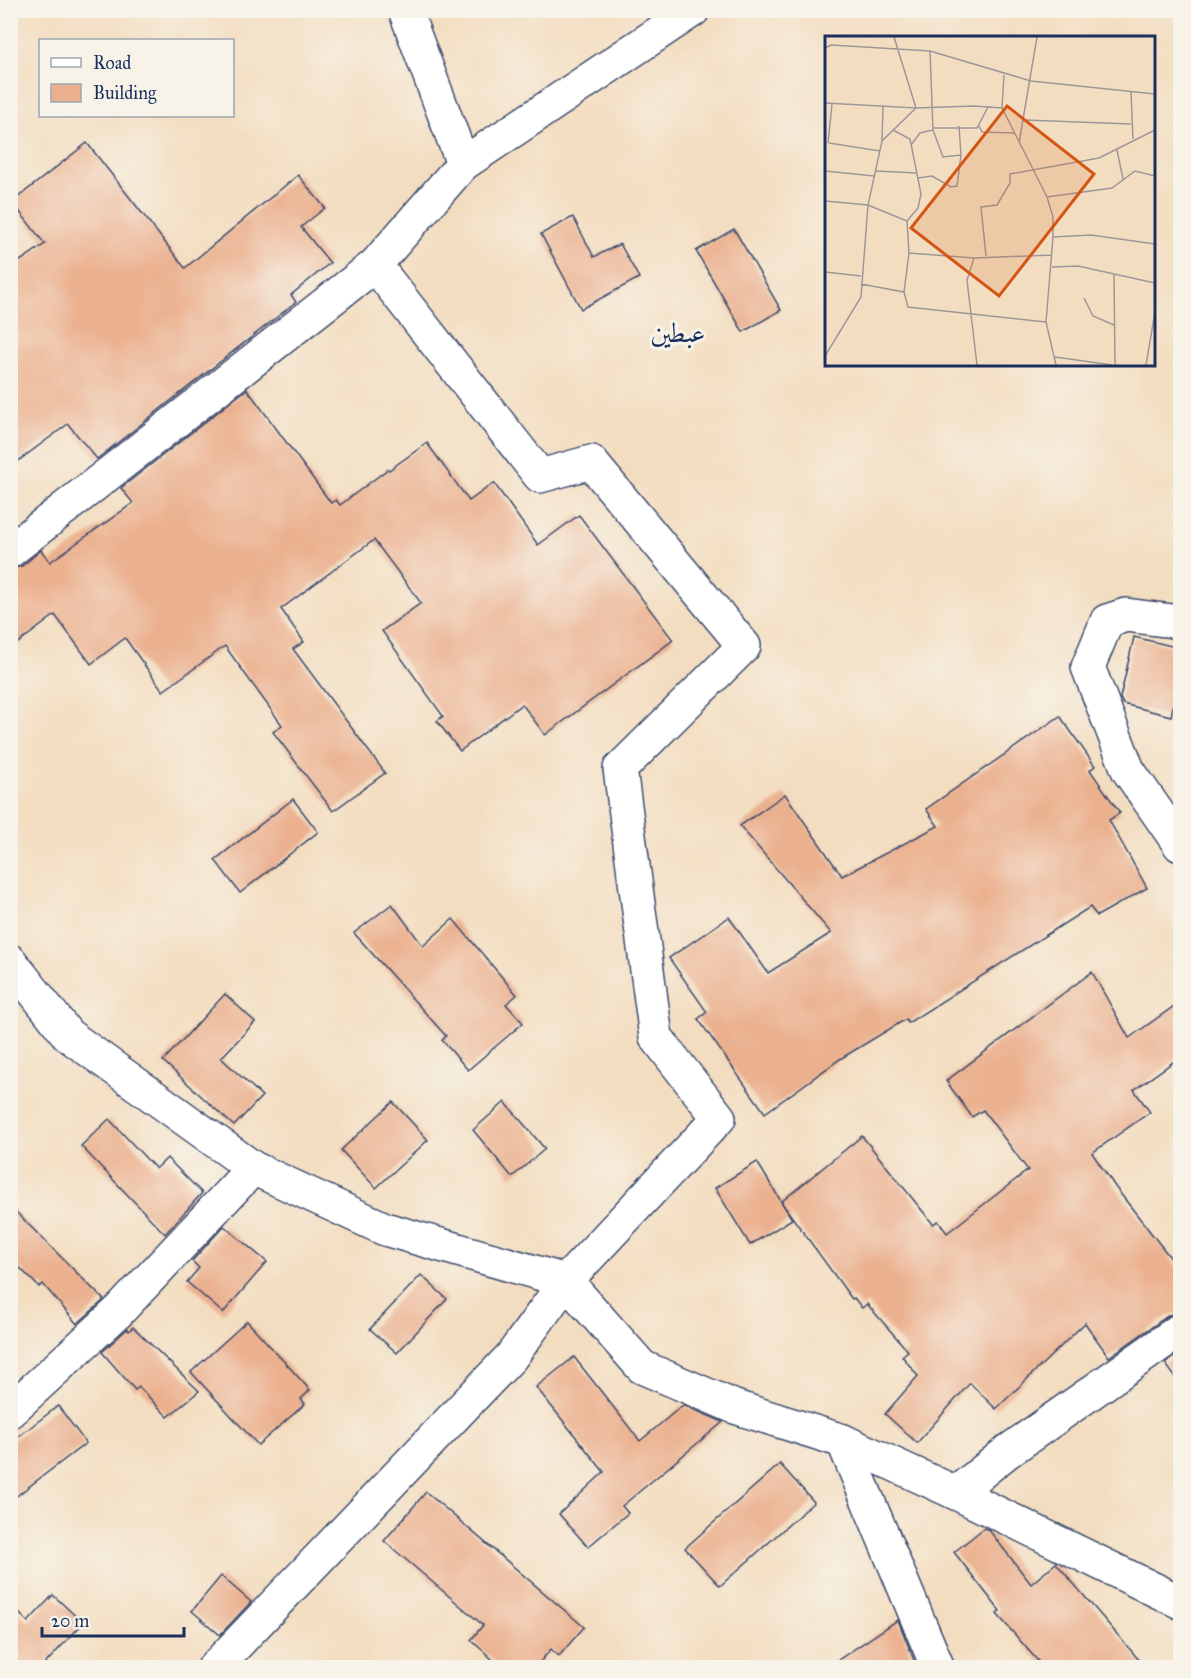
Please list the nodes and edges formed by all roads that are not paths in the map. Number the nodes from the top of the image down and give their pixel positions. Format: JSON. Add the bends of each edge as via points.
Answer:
{"nodes":[{"id":1,"x":405,"y":10,"type":"edge"},
{"id":2,"x":693,"y":10,"type":"edge"},
{"id":3,"x":463,"y":164,"type":"junction"},
{"id":4,"x":375,"y":265,"type":"junction"},
{"id":5,"x":10,"y":551,"type":"edge"},
{"id":6,"x":1180,"y":622,"type":"edge"},
{"id":7,"x":1180,"y":845,"type":"edge"},
{"id":8,"x":10,"y":961,"type":"edge"},
{"id":9,"x":253,"y":1168,"type":"junction"},
{"id":10,"x":566,"y":1281,"type":"junction"},
{"id":11,"x":1180,"y":1330,"type":"edge"},
{"id":12,"x":10,"y":1411,"type":"edge"},
{"id":13,"x":843,"y":1441,"type":"junction"},
{"id":14,"x":956,"y":1493,"type":"junction"},
{"id":15,"x":1180,"y":1602,"type":"edge"},
{"id":16,"x":214,"y":1668,"type":"edge"},
{"id":17,"x":938,"y":1668,"type":"edge"}],
"edges":[{"from":1,"to":3,"type":"street"},
{"from":2,"to":3,"type":"street"},
{"from":3,"to":4,"type":"street"},
{"from":4,"to":5,"type":"street"},
{"from":4,"to":10,"type":"street","via":[[540,476],[591,462],[744,646],[620,769],[656,1037],[719,1118]]},
{"from":6,"to":7,"type":"street","via":[[1126,615],[1107,621],[1088,667],[1128,770]]},
{"from":8,"to":9,"type":"street","via":[[68,1035]]},
{"from":9,"to":10,"type":"street","via":[[385,1229]]},
{"from":9,"to":12,"type":"street","via":[[119,1311]]},
{"from":10,"to":13,"type":"street","via":[[642,1367],[735,1407]]},
{"from":10,"to":16,"type":"street","via":[[511,1357]]},
{"from":11,"to":14,"type":"street","via":[[1007,1452]]},
{"from":13,"to":14,"type":"street"},
{"from":13,"to":17,"type":"street"},
{"from":14,"to":15,"type":"street"}]}
